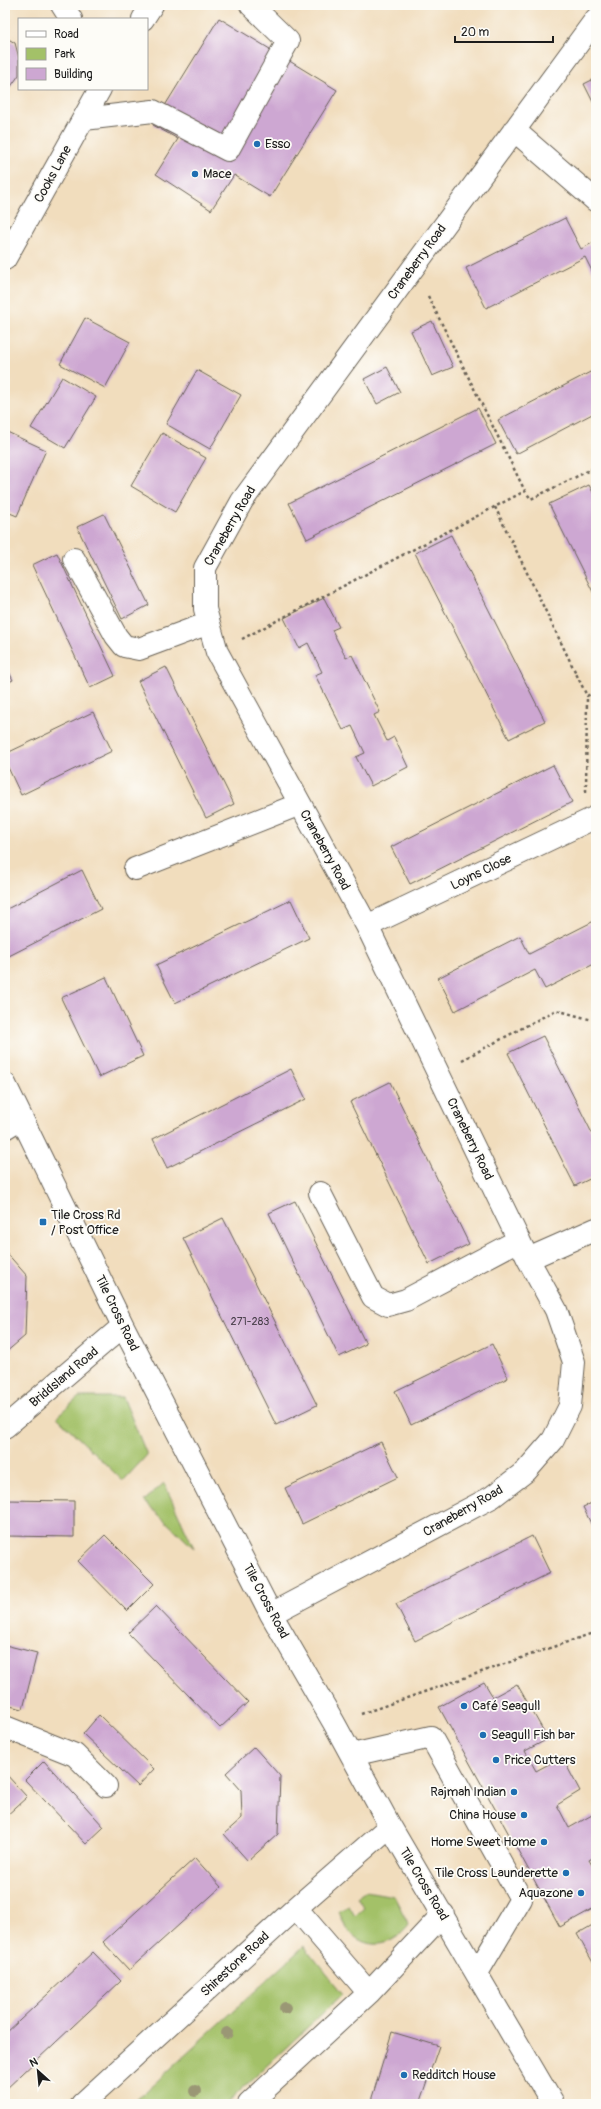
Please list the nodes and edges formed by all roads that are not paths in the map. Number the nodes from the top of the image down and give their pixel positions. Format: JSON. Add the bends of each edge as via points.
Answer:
{"nodes":[{"id":1,"x":62,"y":5,"type":"edge"},
{"id":2,"x":152,"y":5,"type":"edge"},
{"id":3,"x":251,"y":5,"type":"edge"},
{"id":4,"x":70,"y":18,"type":"edge"},
{"id":5,"x":144,"y":18,"type":"edge"},
{"id":6,"x":596,"y":19,"type":"edge"},
{"id":7,"x":99,"y":90,"type":"edge"},
{"id":8,"x":84,"y":119,"type":"junction"},
{"id":9,"x":514,"y":130,"type":"junction"},
{"id":10,"x":596,"y":201,"type":"edge"},
{"id":11,"x":5,"y":259,"type":"edge"},
{"id":12,"x":74,"y":560,"type":"dead end"},
{"id":13,"x":209,"y":623,"type":"junction"},
{"id":14,"x":300,"y":804,"type":"junction"},
{"id":15,"x":591,"y":819,"type":"edge"},
{"id":16,"x":135,"y":869,"type":"dead end"},
{"id":17,"x":367,"y":926,"type":"junction"},
{"id":18,"x":5,"y":1084,"type":"edge"},
{"id":19,"x":13,"y":1123,"type":"edge"},
{"id":20,"x":320,"y":1193,"type":"dead end"},
{"id":21,"x":596,"y":1229,"type":"edge"},
{"id":22,"x":524,"y":1249,"type":"junction"},
{"id":23,"x":123,"y":1326,"type":"junction"},
{"id":24,"x":5,"y":1427,"type":"edge"},
{"id":25,"x":271,"y":1614,"type":"junction"},
{"id":26,"x":5,"y":1728,"type":"edge"},
{"id":27,"x":352,"y":1755,"type":"junction"},
{"id":28,"x":106,"y":1786,"type":"dead end"},
{"id":29,"x":390,"y":1826,"type":"junction"},
{"id":30,"x":296,"y":1908,"type":"junction"},
{"id":31,"x":443,"y":1914,"type":"junction"},
{"id":32,"x":477,"y":1973,"type":"junction"},
{"id":33,"x":369,"y":1993,"type":"junction"},
{"id":34,"x":82,"y":2104,"type":"edge"},
{"id":35,"x":249,"y":2104,"type":"edge"},
{"id":36,"x":553,"y":2104,"type":"edge"}],
"edges":[{"from":1,"to":4,"type":"street"},
{"from":2,"to":5,"type":"street"},
{"from":3,"to":8,"type":"street","via":[[288,41],[228,150],[153,111]]},
{"from":6,"to":9,"type":"street","name":"Craneberry Road"},
{"from":7,"to":8,"type":"street","name":"Cooks Lane"},
{"from":8,"to":11,"type":"street","name":"Cooks Lane"},
{"from":9,"to":10,"type":"street"},
{"from":9,"to":13,"type":"street","name":"Craneberry Road","via":[[242,501],[205,568],[205,609]]},
{"from":12,"to":13,"type":"street","via":[[124,646],[140,649]]},
{"from":13,"to":14,"type":"street","name":"Craneberry Road","via":[[217,652]]},
{"from":14,"to":16,"type":"street"},
{"from":14,"to":17,"type":"street","name":"Craneberry Road"},
{"from":15,"to":17,"type":"street","name":"Loyns Close"},
{"from":17,"to":22,"type":"street","name":"Craneberry Road"},
{"from":18,"to":19,"type":"street","name":"Tile Cross Road"},
{"from":19,"to":23,"type":"street","name":"Tile Cross Road"},
{"from":20,"to":22,"type":"street","via":[[373,1298],[388,1305],[406,1300]]},
{"from":21,"to":22,"type":"street"},
{"from":22,"to":25,"type":"street","name":"Craneberry Road","via":[[556,1310],[574,1362],[570,1406],[553,1440],[526,1471],[492,1497]]},
{"from":23,"to":24,"type":"street","name":"Briddsland Road"},
{"from":23,"to":25,"type":"street","name":"Tile Cross Road"},
{"from":25,"to":27,"type":"street","name":"Tile Cross Road"},
{"from":26,"to":28,"type":"street","via":[[75,1755]]},
{"from":27,"to":29,"type":"street","name":"Tile Cross Road"},
{"from":27,"to":32,"type":"street","via":[[431,1737],[521,1899]]},
{"from":29,"to":30,"type":"street","name":"Shirestone Road"},
{"from":29,"to":31,"type":"street","name":"Tile Cross Road"},
{"from":30,"to":33,"type":"street"},
{"from":30,"to":34,"type":"street","name":"Shirestone Road"},
{"from":31,"to":32,"type":"street","name":"Tile Cross Road"},
{"from":31,"to":33,"type":"street"},
{"from":32,"to":36,"type":"street","name":"Tile Cross Road"},
{"from":33,"to":35,"type":"street"}]}
